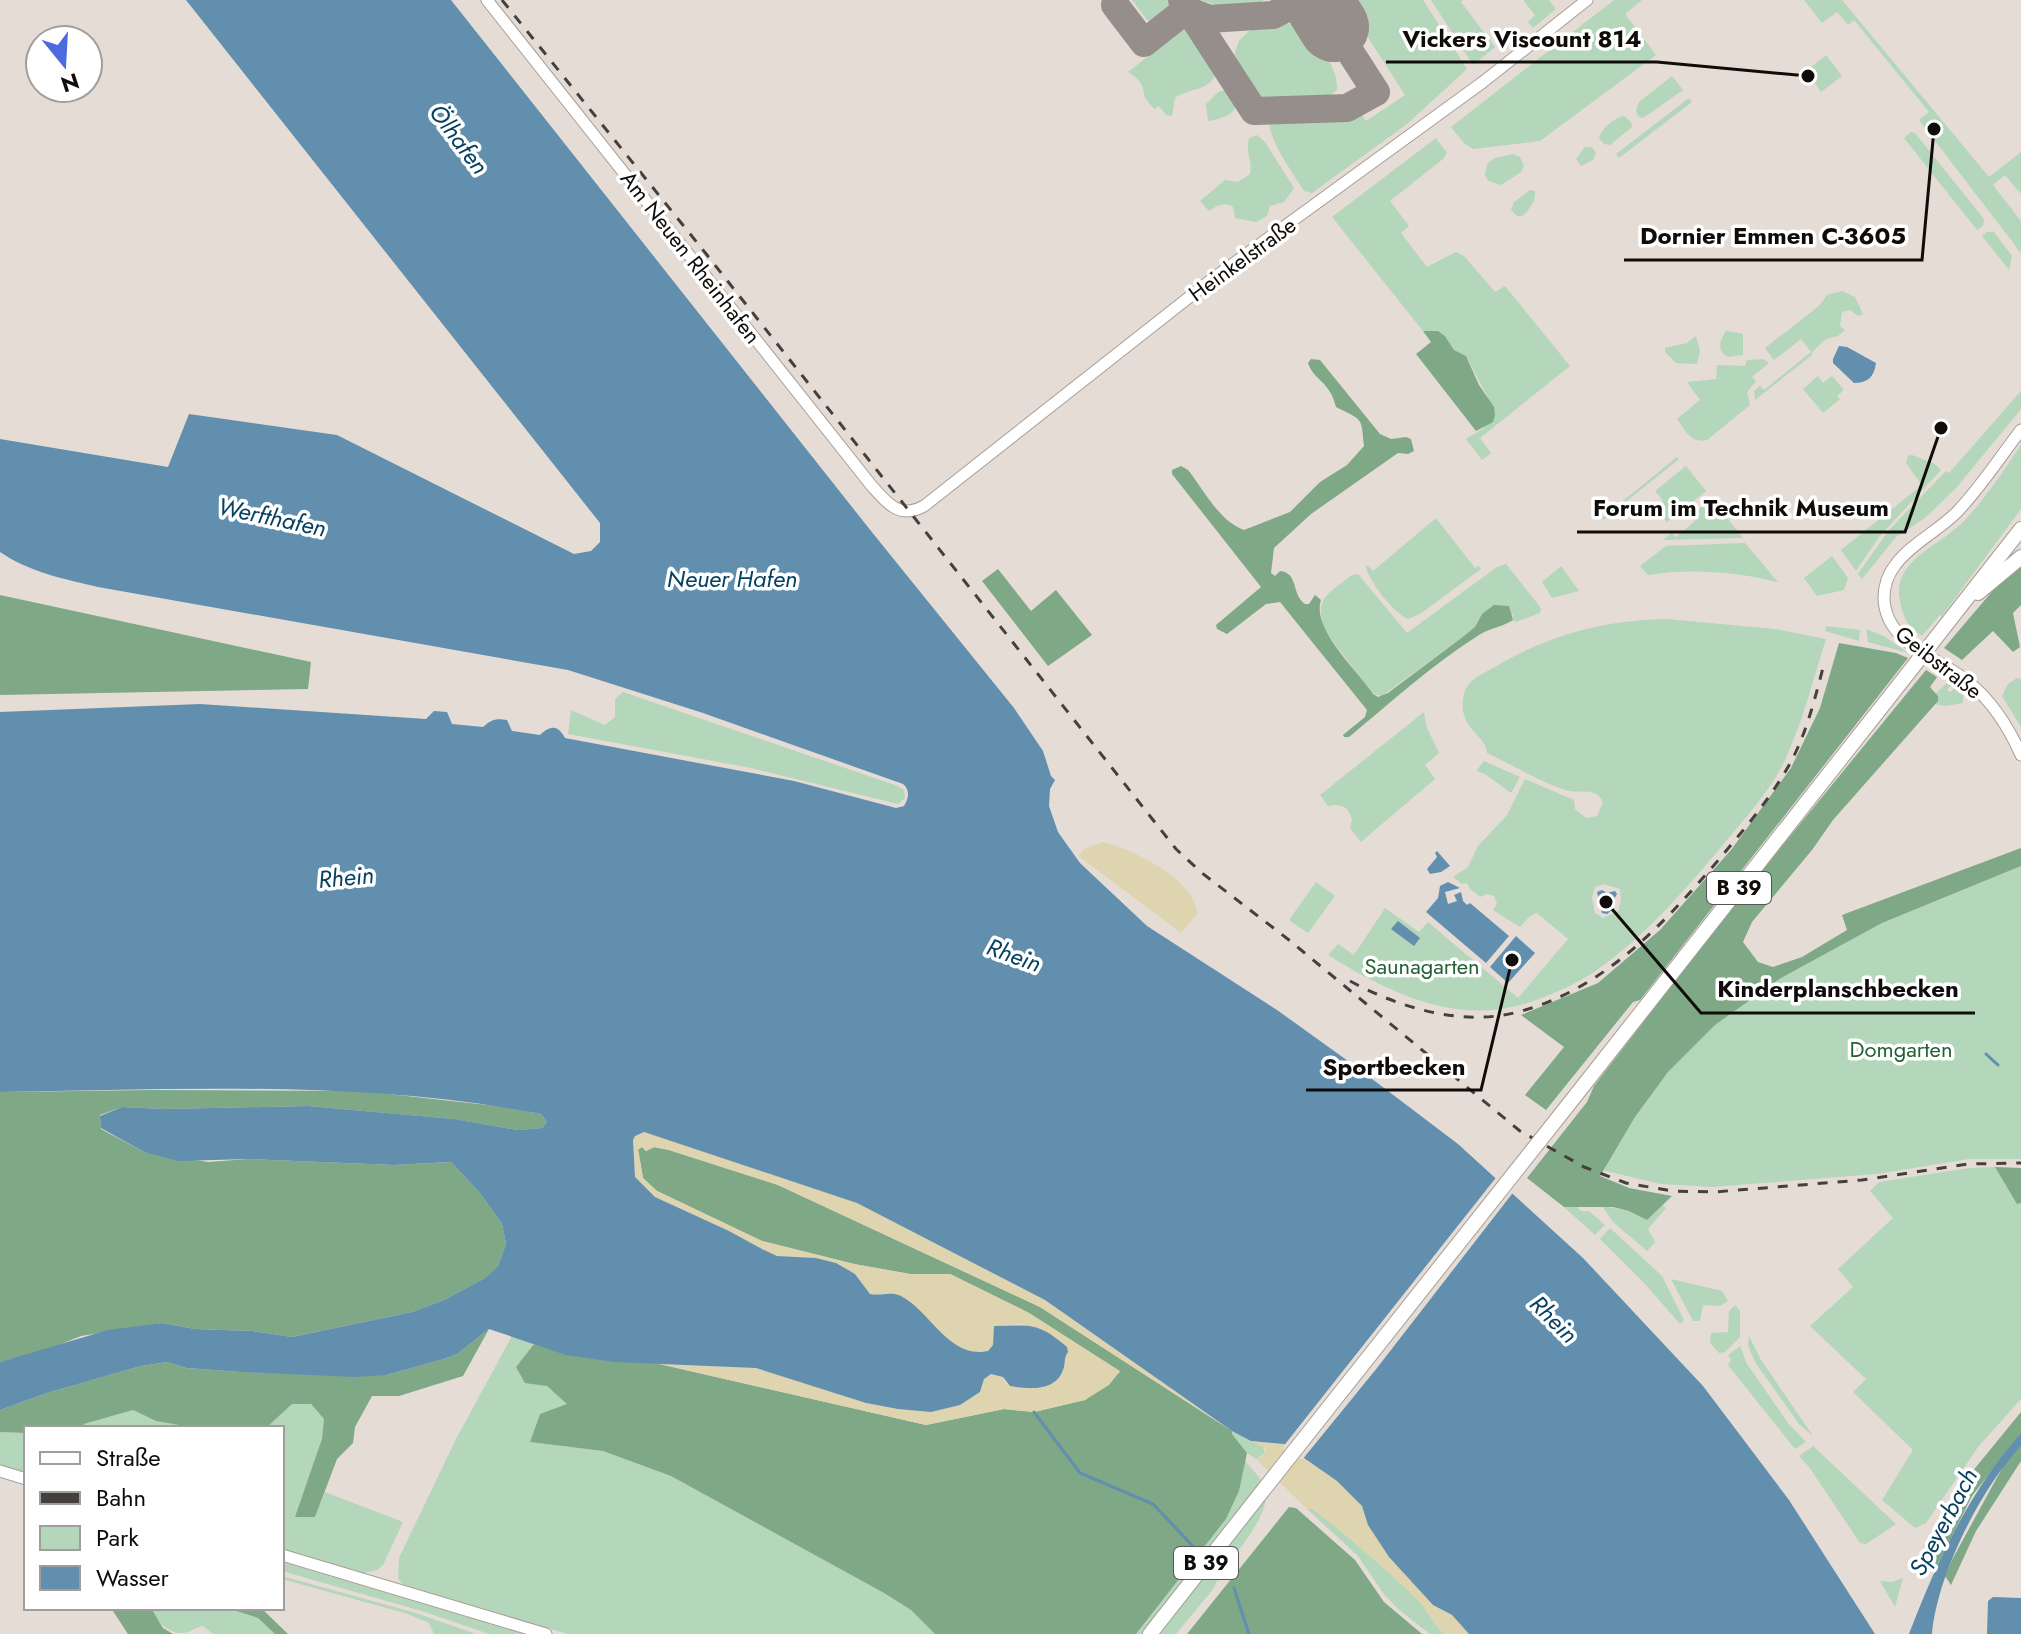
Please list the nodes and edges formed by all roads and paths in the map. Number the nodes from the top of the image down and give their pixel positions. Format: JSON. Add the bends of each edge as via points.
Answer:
{"nodes":[{"id":1,"x":487,"y":0,"type":"edge"},
{"id":2,"x":1587,"y":0,"type":"edge"},
{"id":3,"x":2021,"y":430,"type":"edge"},
{"id":4,"x":897,"y":510,"type":"joint"},
{"id":5,"x":2021,"y":529,"type":"edge"},
{"id":6,"x":2021,"y":557,"type":"edge"},
{"id":7,"x":1953,"y":616,"type":"junction"},
{"id":8,"x":2021,"y":755,"type":"edge"},
{"id":9,"x":0,"y":1471,"type":"edge"},
{"id":10,"x":24,"y":1478,"type":"edge"},
{"id":11,"x":284,"y":1556,"type":"edge"},
{"id":12,"x":546,"y":1634,"type":"edge"},
{"id":13,"x":1150,"y":1634,"type":"edge"}],
"edges":[{"from":1,"to":4,"type":"street","name":"Am Neuen Rheinhafen","via":[[871,485]]},
{"from":2,"to":4,"type":"street","name":"Heinkelstraße","via":[[1201,288],[924,506]]},
{"from":3,"to":8,"type":"street","name":"Geibstraße","via":[[1956,513],[1896,563],[1885,587],[1892,627],[1983,695]]},
{"from":5,"to":7,"type":"main road","number":"B 39"},
{"from":6,"to":7,"type":"main road"},
{"from":7,"to":13,"type":"main road","number":"B 39","bridge":true},
{"from":9,"to":10,"type":"street"},
{"from":11,"to":12,"type":"street"}]}
